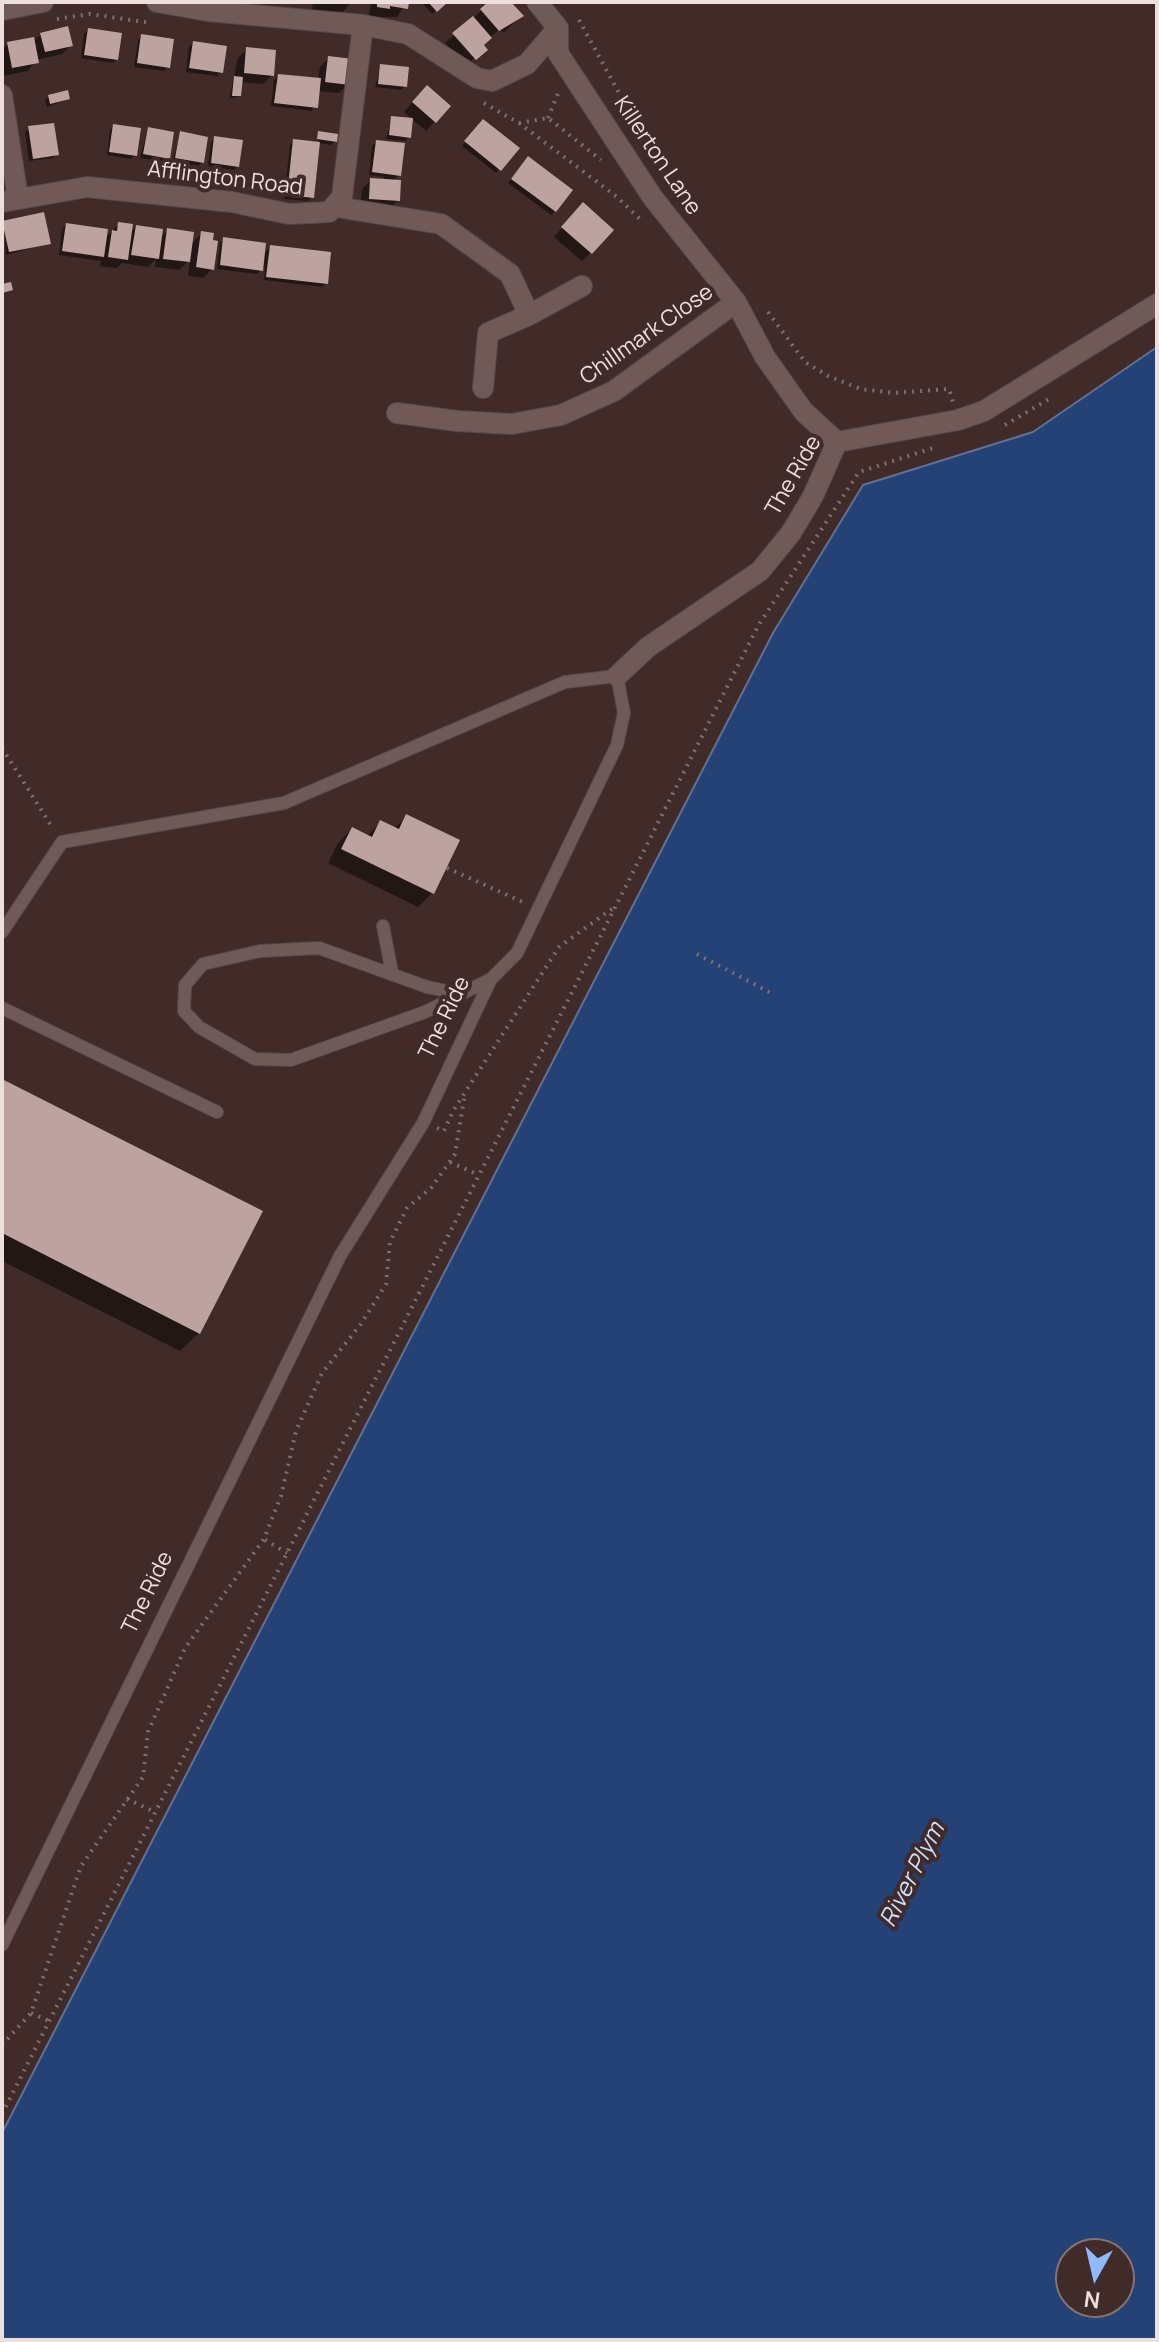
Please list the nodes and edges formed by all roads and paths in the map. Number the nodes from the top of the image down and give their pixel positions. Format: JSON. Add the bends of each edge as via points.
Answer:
{"nodes":[{"id":1,"x":157,"y":2,"type":"edge"},
{"id":2,"x":537,"y":2,"type":"edge"},
{"id":3,"x":2,"y":10,"type":"edge"},
{"id":4,"x":45,"y":11,"type":"edge"},
{"id":5,"x":304,"y":11,"type":"edge"},
{"id":6,"x":573,"y":12,"type":"dead end"},
{"id":7,"x":154,"y":23,"type":"dead end"},
{"id":8,"x":363,"y":25,"type":"junction"},
{"id":9,"x":558,"y":28,"type":"junction"},
{"id":10,"x":2,"y":95,"type":"edge"},
{"id":11,"x":475,"y":98,"type":"dead end"},
{"id":12,"x":519,"y":123,"type":"junction"},
{"id":13,"x":604,"y":162,"type":"dead end"},
{"id":14,"x":10,"y":200,"type":"edge"},
{"id":15,"x":685,"y":204,"type":"dead end"},
{"id":16,"x":337,"y":207,"type":"junction"},
{"id":17,"x":653,"y":231,"type":"dead end"},
{"id":18,"x":582,"y":286,"type":"dead end"},
{"id":19,"x":736,"y":302,"type":"junction"},
{"id":20,"x":1157,"y":304,"type":"edge"},
{"id":21,"x":765,"y":309,"type":"dead end"},
{"id":22,"x":529,"y":315,"type":"junction"},
{"id":23,"x":483,"y":388,"type":"dead end"},
{"id":24,"x":1054,"y":395,"type":"dead end"},
{"id":25,"x":397,"y":413,"type":"dead end"},
{"id":26,"x":958,"y":420,"type":"junction"},
{"id":27,"x":994,"y":428,"type":"dead end"},
{"id":28,"x":837,"y":442,"type":"junction"},
{"id":29,"x":950,"y":443,"type":"dead end"},
{"id":30,"x":617,"y":676,"type":"junction"},
{"id":31,"x":2,"y":748,"type":"edge"},
{"id":32,"x":62,"y":842,"type":"junction"},
{"id":33,"x":447,"y":868,"type":"dead end"},
{"id":34,"x":615,"y":907,"type":"junction"},
{"id":35,"x":538,"y":909,"type":"junction"},
{"id":36,"x":383,"y":926,"type":"dead end"},
{"id":37,"x":2,"y":932,"type":"edge"},
{"id":38,"x":697,"y":954,"type":"dead end"},
{"id":39,"x":392,"y":973,"type":"junction"},
{"id":40,"x":491,"y":979,"type":"junction"},
{"id":41,"x":456,"y":993,"type":"junction"},
{"id":42,"x":771,"y":993,"type":"dead end"},
{"id":43,"x":2,"y":1008,"type":"edge"},
{"id":44,"x":465,"y":1093,"type":"junction"},
{"id":45,"x":217,"y":1112,"type":"dead end"},
{"id":46,"x":423,"y":1123,"type":"junction"},
{"id":47,"x":450,"y":1162,"type":"junction"},
{"id":48,"x":479,"y":1175,"type":"junction"},
{"id":49,"x":264,"y":1539,"type":"junction"},
{"id":50,"x":287,"y":1553,"type":"junction"},
{"id":51,"x":127,"y":1799,"type":"junction"},
{"id":52,"x":155,"y":1812,"type":"junction"},
{"id":53,"x":2,"y":1945,"type":"edge"},
{"id":54,"x":31,"y":2013,"type":"junction"},
{"id":55,"x":49,"y":2021,"type":"junction"},
{"id":56,"x":2,"y":2045,"type":"edge"},
{"id":57,"x":2,"y":2114,"type":"edge"}],
"edges":[{"from":1,"to":5,"type":"street"},
{"from":2,"to":9,"type":"street","name":"Killerton Lane"},
{"from":3,"to":4,"type":"street"},
{"from":4,"to":7,"type":"path"},
{"from":5,"to":8,"type":"street"},
{"from":6,"to":15,"type":"path"},
{"from":8,"to":9,"type":"street","via":[[408,34],[477,78],[492,81],[527,64]]},
{"from":8,"to":16,"type":"street"},
{"from":9,"to":19,"type":"street","name":"Killerton Lane","via":[[558,53],[653,198]]},
{"from":10,"to":14,"type":"street","name":"Afflington Road"},
{"from":11,"to":12,"type":"path"},
{"from":12,"to":13,"type":"path","via":[[548,118]]},
{"from":12,"to":17,"type":"path"},
{"from":14,"to":16,"type":"street","name":"Afflington Road","via":[[87,187],[232,202],[289,214],[314,215]]},
{"from":16,"to":22,"type":"street","via":[[441,224],[510,274]]},
{"from":18,"to":22,"type":"street"},
{"from":19,"to":25,"type":"street","name":"Chillmark Close","via":[[614,391],[561,415],[512,424]]},
{"from":19,"to":28,"type":"street","name":"Killerton Lane","via":[[765,357],[804,412]]},
{"from":20,"to":26,"type":"street","name":"The Ride","via":[[984,411]]},
{"from":21,"to":26,"type":"path","via":[[805,362],[828,376],[861,389],[894,393],[949,389]]},
{"from":22,"to":23,"type":"street","via":[[488,333]]},
{"from":24,"to":27,"type":"path"},
{"from":26,"to":28,"type":"street","name":"The Ride"},
{"from":28,"to":30,"type":"street","name":"The Ride","via":[[791,533],[760,571],[648,647]]},
{"from":29,"to":34,"type":"path","via":[[859,472],[758,626]]},
{"from":30,"to":32,"type":"lane","via":[[565,682],[284,803]]},
{"from":30,"to":35,"type":"lane","name":"The Ride","via":[[624,713],[617,745]]},
{"from":31,"to":32,"type":"path"},
{"from":32,"to":37,"type":"lane"},
{"from":33,"to":35,"type":"path"},
{"from":34,"to":44,"type":"path","via":[[559,947]]},
{"from":34,"to":48,"type":"path"},
{"from":35,"to":40,"type":"lane","name":"The Ride","via":[[517,953]]},
{"from":36,"to":39,"type":"lane"},
{"from":38,"to":42,"type":"path"},
{"from":39,"to":41,"type":"lane"},
{"from":39,"to":41,"type":"lane","via":[[319,948],[260,951],[203,964],[185,985],[184,1011],[199,1027],[255,1059],[291,1060],[425,1012]]},
{"from":40,"to":41,"type":"lane"},
{"from":40,"to":46,"type":"lane","name":"The Ride"},
{"from":43,"to":45,"type":"lane"},
{"from":44,"to":46,"type":"path","via":[[444,1131]]},
{"from":44,"to":47,"type":"path"},
{"from":46,"to":53,"type":"lane","name":"The Ride","via":[[340,1256]]},
{"from":47,"to":48,"type":"path"},
{"from":47,"to":49,"type":"path","via":[[407,1208],[390,1242],[386,1284],[322,1373],[296,1431],[281,1496]]},
{"from":48,"to":50,"type":"path"},
{"from":49,"to":50,"type":"path"},
{"from":49,"to":51,"type":"path","via":[[185,1648],[148,1732],[143,1777]]},
{"from":50,"to":52,"type":"path"},
{"from":51,"to":52,"type":"path"},
{"from":51,"to":54,"type":"path","via":[[81,1866]]},
{"from":52,"to":55,"type":"path"},
{"from":54,"to":55,"type":"path"},
{"from":54,"to":56,"type":"path"},
{"from":55,"to":57,"type":"path"}]}
